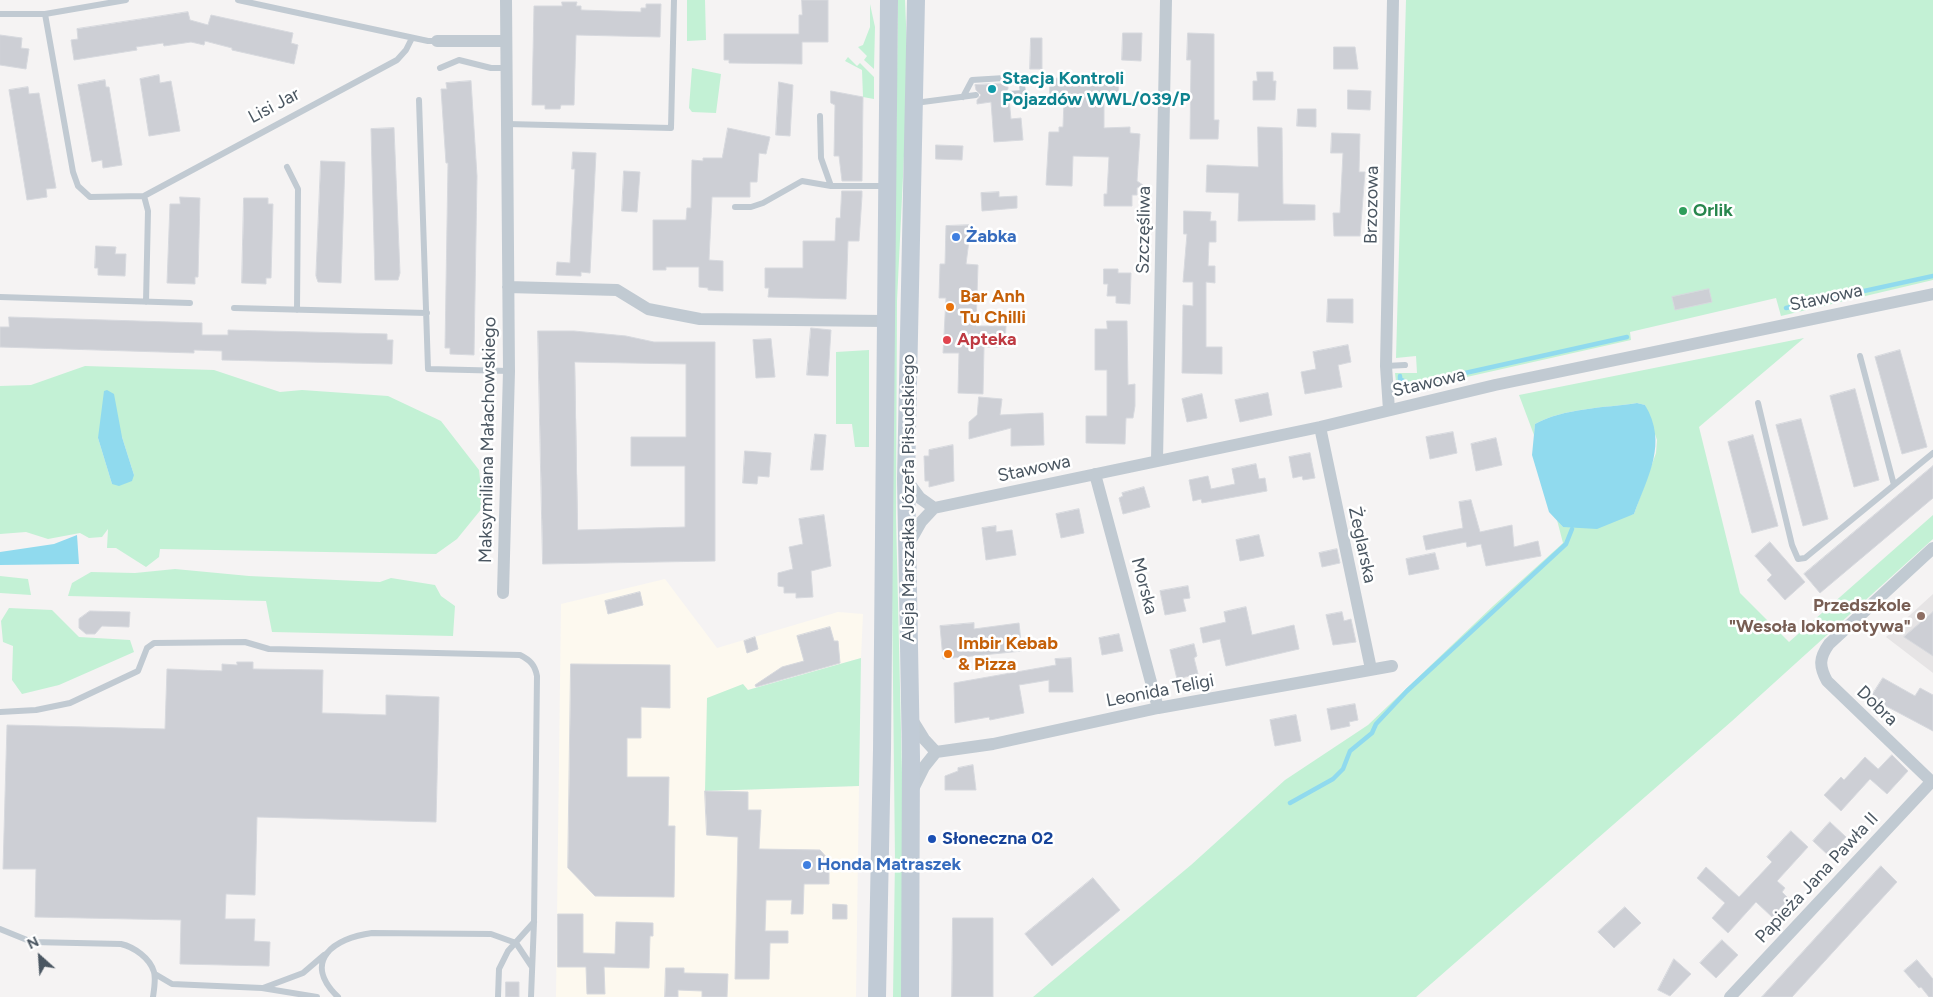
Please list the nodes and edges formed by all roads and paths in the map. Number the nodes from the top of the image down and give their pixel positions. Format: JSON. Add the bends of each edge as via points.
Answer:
{"nodes":[{"id":1,"x":126,"y":0,"type":"edge"},
{"id":2,"x":238,"y":0,"type":"edge"},
{"id":3,"x":506,"y":0,"type":"edge"},
{"id":4,"x":674,"y":0,"type":"edge"},
{"id":5,"x":889,"y":0,"type":"edge"},
{"id":6,"x":916,"y":0,"type":"edge"},
{"id":7,"x":1166,"y":0,"type":"edge"},
{"id":8,"x":1393,"y":0,"type":"edge"},
{"id":9,"x":0,"y":14,"type":"edge"},
{"id":10,"x":45,"y":14,"type":"junction"},
{"id":11,"x":412,"y":38,"type":"junction"},
{"id":12,"x":437,"y":41,"type":"joint"},
{"id":13,"x":506,"y":41,"type":"junction"},
{"id":14,"x":440,"y":68,"type":"dead end"},
{"id":15,"x":506,"y":68,"type":"junction"},
{"id":16,"x":1009,"y":94,"type":"dead end"},
{"id":17,"x":976,"y":95,"type":"dead end"},
{"id":18,"x":963,"y":97,"type":"junction"},
{"id":19,"x":419,"y":100,"type":"dead end"},
{"id":20,"x":914,"y":103,"type":"junction"},
{"id":21,"x":820,"y":116,"type":"dead end"},
{"id":22,"x":507,"y":124,"type":"junction"},
{"id":23,"x":287,"y":167,"type":"dead end"},
{"id":24,"x":831,"y":186,"type":"junction"},
{"id":25,"x":887,"y":186,"type":"junction"},
{"id":26,"x":144,"y":196,"type":"junction"},
{"id":27,"x":735,"y":207,"type":"dead end"},
{"id":28,"x":508,"y":288,"type":"junction"},
{"id":29,"x":1933,"y":294,"type":"edge"},
{"id":30,"x":0,"y":298,"type":"edge"},
{"id":31,"x":146,"y":302,"type":"junction"},
{"id":32,"x":190,"y":303,"type":"dead end"},
{"id":33,"x":234,"y":308,"type":"dead end"},
{"id":34,"x":297,"y":310,"type":"junction"},
{"id":35,"x":427,"y":313,"type":"junction"},
{"id":36,"x":885,"y":321,"type":"junction"},
{"id":37,"x":1860,"y":356,"type":"dead end"},
{"id":38,"x":1406,"y":365,"type":"dead end"},
{"id":39,"x":1386,"y":366,"type":"junction"},
{"id":40,"x":509,"y":371,"type":"junction"},
{"id":41,"x":1758,"y":403,"type":"dead end"},
{"id":42,"x":1389,"y":410,"type":"junction"},
{"id":43,"x":1320,"y":428,"type":"junction"},
{"id":44,"x":1933,"y":453,"type":"edge"},
{"id":45,"x":1157,"y":460,"type":"junction"},
{"id":46,"x":1095,"y":474,"type":"junction"},
{"id":47,"x":906,"y":479,"type":"junction"},
{"id":48,"x":1894,"y":485,"type":"junction"},
{"id":49,"x":934,"y":508,"type":"junction"},
{"id":50,"x":906,"y":547,"type":"junction"},
{"id":51,"x":1933,"y":548,"type":"edge"},
{"id":52,"x":503,"y":593,"type":"dead end"},
{"id":53,"x":1392,"y":666,"type":"dead end"},
{"id":54,"x":1371,"y":669,"type":"junction"},
{"id":55,"x":1158,"y":708,"type":"junction"},
{"id":56,"x":0,"y":712,"type":"edge"},
{"id":57,"x":911,"y":717,"type":"junction"},
{"id":58,"x":936,"y":752,"type":"junction"},
{"id":59,"x":1932,"y":783,"type":"edge"},
{"id":60,"x":911,"y":792,"type":"junction"},
{"id":61,"x":534,"y":922,"type":"junction"},
{"id":62,"x":0,"y":929,"type":"edge"},
{"id":63,"x":516,"y":943,"type":"junction"},
{"id":64,"x":325,"y":954,"type":"junction"},
{"id":65,"x":532,"y":968,"type":"junction"},
{"id":66,"x":155,"y":974,"type":"junction"},
{"id":67,"x":262,"y":988,"type":"junction"},
{"id":68,"x":153,"y":997,"type":"edge"},
{"id":69,"x":317,"y":997,"type":"edge"},
{"id":70,"x":338,"y":997,"type":"edge"},
{"id":71,"x":498,"y":997,"type":"edge"},
{"id":72,"x":531,"y":997,"type":"edge"},
{"id":73,"x":877,"y":997,"type":"edge"},
{"id":74,"x":910,"y":997,"type":"edge"},
{"id":75,"x":1730,"y":997,"type":"edge"}],
"edges":[{"from":1,"to":10,"type":"lane"},
{"from":2,"to":11,"type":"lane"},
{"from":3,"to":13,"type":"street","name":"Maksymiliana Małachowskiego"},
{"from":4,"to":22,"type":"lane","via":[[671,128]]},
{"from":5,"to":25,"type":"main road","name":"Aleja Marszałka Józefa Piłsudskiego"},
{"from":6,"to":20,"type":"main road","name":"Aleja Marszałka Józefa Piłsudskiego"},
{"from":7,"to":45,"type":"street","name":"Szczęśliwa"},
{"from":8,"to":39,"type":"street","name":"Brzozowa"},
{"from":9,"to":10,"type":"lane"},
{"from":10,"to":26,"type":"lane","name":"Lisi Jar","via":[[78,186],[90,197]]},
{"from":11,"to":12,"type":"lane"},
{"from":11,"to":26,"type":"lane","name":"Lisi Jar","via":[[397,60]]},
{"from":12,"to":13,"type":"street"},
{"from":13,"to":15,"type":"street","name":"Maksymiliana Małachowskiego"},
{"from":14,"to":15,"type":"lane","via":[[459,60],[491,68]]},
{"from":15,"to":22,"type":"street","name":"Maksymiliana Małachowskiego"},
{"from":16,"to":18,"type":"lane","via":[[1023,93],[1021,76],[972,80]]},
{"from":17,"to":18,"type":"lane"},
{"from":18,"to":20,"type":"lane"},
{"from":19,"to":35,"type":"lane"},
{"from":20,"to":47,"type":"main road","name":"Aleja Marszałka Józefa Piłsudskiego"},
{"from":21,"to":24,"type":"lane","via":[[821,158]]},
{"from":22,"to":28,"type":"street","name":"Maksymiliana Małachowskiego"},
{"from":23,"to":34,"type":"lane","via":[[298,189]]},
{"from":24,"to":25,"type":"lane"},
{"from":24,"to":27,"type":"lane","via":[[802,181],[763,203]]},
{"from":25,"to":36,"type":"main road","name":"Aleja Marszałka Józefa Piłsudskiego"},
{"from":26,"to":31,"type":"lane","via":[[148,210]]},
{"from":28,"to":36,"type":"street","via":[[617,290],[648,309],[700,319]]},
{"from":28,"to":40,"type":"street","name":"Maksymiliana Małachowskiego"},
{"from":29,"to":42,"type":"street","name":"Stawowa"},
{"from":30,"to":31,"type":"lane"},
{"from":31,"to":32,"type":"lane"},
{"from":33,"to":34,"type":"lane"},
{"from":34,"to":35,"type":"lane"},
{"from":35,"to":40,"type":"lane","via":[[428,369]]},
{"from":36,"to":73,"type":"main road","name":"Aleja Marszałka Józefa Piłsudskiego"},
{"from":37,"to":48,"type":"lane"},
{"from":38,"to":39,"type":"lane"},
{"from":39,"to":42,"type":"street","name":"Brzozowa"},
{"from":40,"to":52,"type":"street","name":"Maksymiliana Małachowskiego"},
{"from":41,"to":48,"type":"lane","via":[[1798,558],[1805,558]]},
{"from":42,"to":43,"type":"street","name":"Stawowa"},
{"from":43,"to":45,"type":"street","name":"Stawowa"},
{"from":43,"to":54,"type":"street","name":"Żeglarska"},
{"from":44,"to":48,"type":"lane"},
{"from":45,"to":46,"type":"street","name":"Stawowa"},
{"from":46,"to":49,"type":"street","name":"Stawowa"},
{"from":46,"to":55,"type":"street","name":"Morska"},
{"from":47,"to":49,"type":"street","via":[[920,498]]},
{"from":47,"to":50,"type":"main road","name":"Aleja Marszałka Józefa Piłsudskiego"},
{"from":49,"to":50,"type":"street"},
{"from":50,"to":57,"type":"main road","name":"Aleja Marszałka Józefa Piłsudskiego"},
{"from":51,"to":59,"type":"street","name":"Dobra","via":[[1829,644],[1821,656],[1820,668],[1827,681]]},
{"from":53,"to":54,"type":"street","name":"Leonida Teligi"},
{"from":54,"to":55,"type":"street","name":"Leonida Teligi"},
{"from":55,"to":58,"type":"street","name":"Leonida Teligi","via":[[993,744]]},
{"from":56,"to":61,"type":"lane","via":[[36,710],[70,702],[138,670],[147,648],[154,643],[245,642],[269,649],[520,655],[535,666],[537,676]]},
{"from":57,"to":58,"type":"street"},
{"from":57,"to":60,"type":"main road","name":"Aleja Marszałka Józefa Piłsudskiego"},
{"from":58,"to":60,"type":"street"},
{"from":59,"to":75,"type":"street","name":"Papieża Jana Pawła II"},
{"from":60,"to":74,"type":"main road","name":"Aleja Marszałka Józefa Piłsudskiego"},
{"from":61,"to":63,"type":"lane"},
{"from":61,"to":65,"type":"lane"},
{"from":62,"to":66,"type":"lane","via":[[32,942],[121,944],[134,948]]},
{"from":63,"to":64,"type":"lane","via":[[491,934],[372,934],[344,940]]},
{"from":63,"to":65,"type":"lane"},
{"from":63,"to":71,"type":"lane","via":[[499,969]]},
{"from":64,"to":67,"type":"lane","via":[[304,973]]},
{"from":64,"to":70,"type":"lane","via":[[321,965],[323,977],[328,988]]},
{"from":65,"to":72,"type":"lane"},
{"from":66,"to":67,"type":"lane","via":[[172,984]]},
{"from":66,"to":68,"type":"lane"},
{"from":67,"to":69,"type":"lane"}]}
